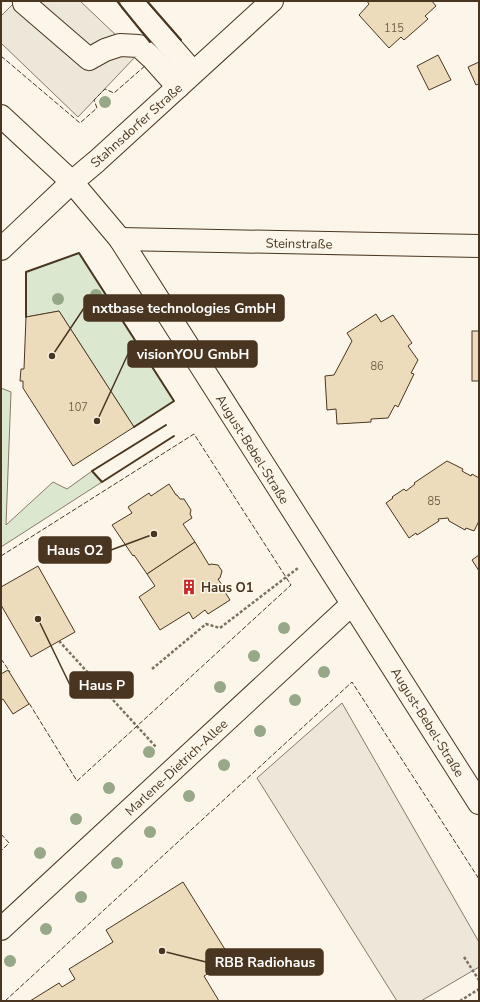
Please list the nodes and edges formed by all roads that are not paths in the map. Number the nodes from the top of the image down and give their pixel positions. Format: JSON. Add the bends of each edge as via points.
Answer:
{"nodes":[{"id":1,"x":131,"y":1,"type":"edge"},
{"id":2,"x":272,"y":1,"type":"edge"},
{"id":3,"x":24,"y":3,"type":"dead end"},
{"id":4,"x":194,"y":72,"type":"junction"},
{"id":5,"x":178,"y":87,"type":"junction"},
{"id":6,"x":1,"y":116,"type":"edge"},
{"id":7,"x":72,"y":182,"type":"junction"},
{"id":8,"x":120,"y":239,"type":"junction"},
{"id":9,"x":479,"y":246,"type":"edge"},
{"id":10,"x":1,"y":249,"type":"edge"},
{"id":11,"x":352,"y":604,"type":"junction"},
{"id":12,"x":479,"y":803,"type":"edge"},
{"id":13,"x":1,"y":929,"type":"edge"}],
"edges":[{"from":1,"to":4,"type":"street"},
{"from":2,"to":4,"type":"street","name":"Stahnsdorfer Straße"},
{"from":3,"to":5,"type":"street","via":[[89,59],[104,50],[120,45],[139,46]]},
{"from":4,"to":5,"type":"street","name":"Stahnsdorfer Straße"},
{"from":5,"to":7,"type":"street","name":"Stahnsdorfer Straße"},
{"from":6,"to":7,"type":"street","name":"August-Bebel-Straße"},
{"from":7,"to":8,"type":"street","name":"August-Bebel-Straße"},
{"from":7,"to":10,"type":"street","name":"Stahnsdorfer Straße"},
{"from":8,"to":9,"type":"street","name":"Steinstraße"},
{"from":8,"to":11,"type":"street","name":"August-Bebel-Straße"},
{"from":11,"to":12,"type":"street","name":"August-Bebel-Straße"},
{"from":11,"to":13,"type":"street","name":"Marlene-Dietrich-Allee"}]}
